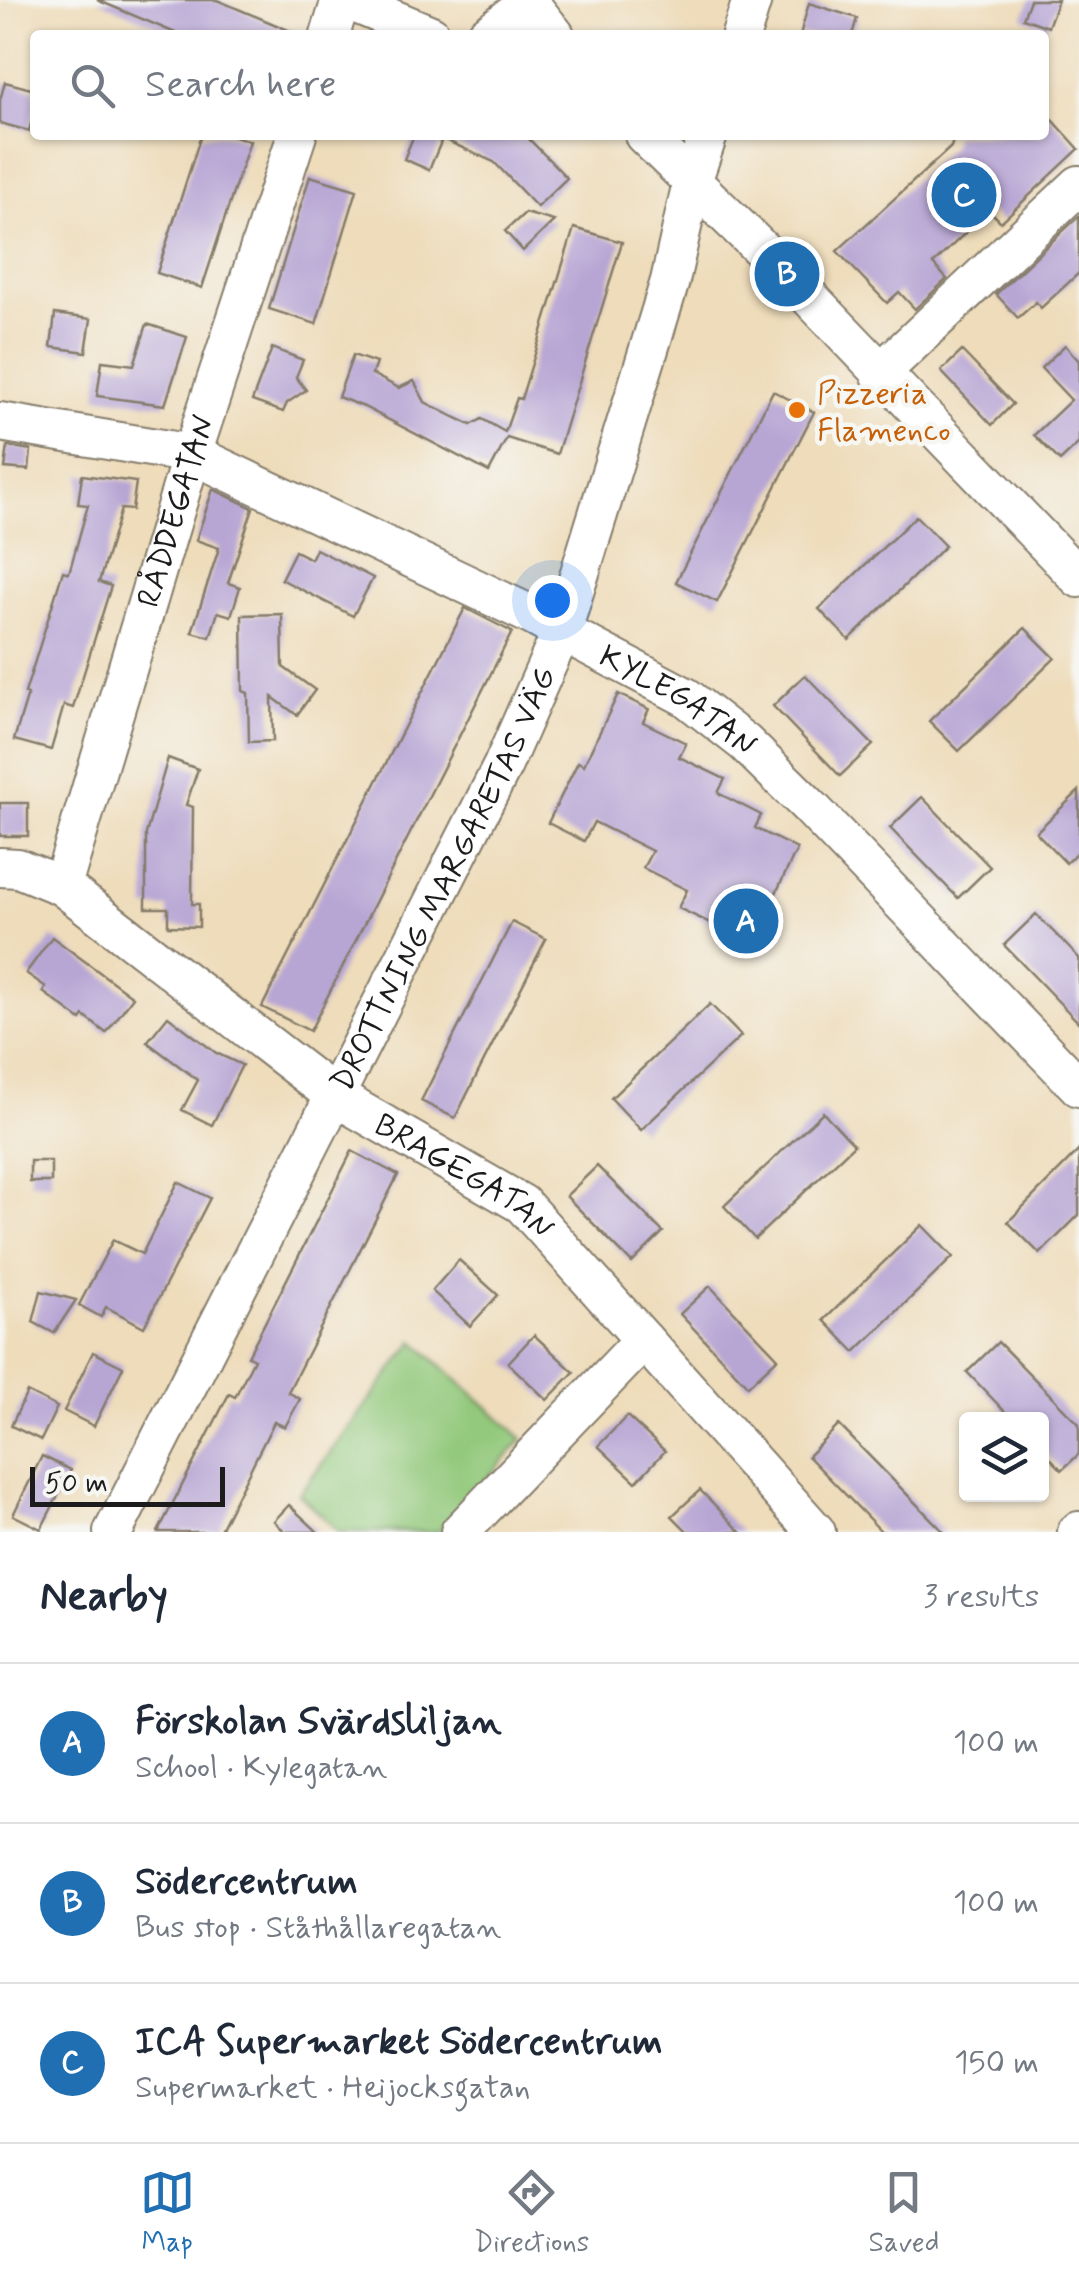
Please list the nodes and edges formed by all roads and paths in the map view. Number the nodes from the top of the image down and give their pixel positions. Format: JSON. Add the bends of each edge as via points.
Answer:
{"nodes":[{"id":1,"x":344,"y":0,"type":"edge"},
{"id":2,"x":752,"y":0,"type":"edge"},
{"id":3,"x":528,"y":2,"type":"edge"},
{"id":4,"x":332,"y":30,"type":"edge"},
{"id":5,"x":419,"y":30,"type":"edge"},
{"id":6,"x":492,"y":30,"type":"edge"},
{"id":7,"x":551,"y":30,"type":"edge"},
{"id":8,"x":743,"y":30,"type":"edge"},
{"id":9,"x":295,"y":140,"type":"edge"},
{"id":10,"x":649,"y":140,"type":"edge"},
{"id":11,"x":706,"y":140,"type":"edge"},
{"id":12,"x":692,"y":182,"type":"junction"},
{"id":13,"x":1079,"y":186,"type":"edge"},
{"id":14,"x":880,"y":372,"type":"junction"},
{"id":15,"x":0,"y":422,"type":"edge"},
{"id":16,"x":192,"y":454,"type":"junction"},
{"id":17,"x":1075,"y":566,"type":"edge"},
{"id":18,"x":562,"y":632,"type":"junction"},
{"id":19,"x":0,"y":867,"type":"edge"},
{"id":20,"x":62,"y":886,"type":"junction"},
{"id":21,"x":1079,"y":1087,"type":"edge"},
{"id":22,"x":336,"y":1098,"type":"junction"},
{"id":23,"x":644,"y":1340,"type":"junction"},
{"id":24,"x":113,"y":1532,"type":"edge"},
{"id":25,"x":460,"y":1532,"type":"edge"},
{"id":26,"x":816,"y":1532,"type":"edge"}],
"edges":[{"from":1,"to":4,"type":"street"},
{"from":1,"to":5,"type":"street"},
{"from":2,"to":8,"type":"street"},
{"from":3,"to":6,"type":"street"},
{"from":3,"to":7,"type":"street"},
{"from":9,"to":16,"type":"street","name":"RÅDDEGATAN"},
{"from":10,"to":12,"type":"street"},
{"from":11,"to":12,"type":"street","name":"DROTTNING MARGARETAS VÄG"},
{"from":12,"to":14,"type":"street"},
{"from":12,"to":18,"type":"street","name":"DROTTNING MARGARETAS VÄG","via":[[670,281]]},
{"from":13,"to":14,"type":"street"},
{"from":14,"to":17,"type":"street"},
{"from":15,"to":16,"type":"street","name":"KYLEGATAN"},
{"from":16,"to":18,"type":"street","name":"KYLEGATAN"},
{"from":16,"to":20,"type":"street","name":"RÅDDEGATAN"},
{"from":18,"to":21,"type":"street","name":"KYLEGATAN","via":[[686,697],[745,743]]},
{"from":18,"to":22,"type":"street","name":"DROTTNING MARGARETAS VÄG","via":[[504,765]]},
{"from":19,"to":20,"type":"street","name":"BRAGEGATAN"},
{"from":20,"to":22,"type":"street","name":"BRAGEGATAN"},
{"from":22,"to":23,"type":"street","name":"BRAGEGATAN","via":[[522,1204]]},
{"from":22,"to":24,"type":"street","name":"DROTTNING MARGARETAS VÄG"},
{"from":23,"to":25,"type":"street"},
{"from":23,"to":26,"type":"street","name":"BRAGEGATAN"}]}
